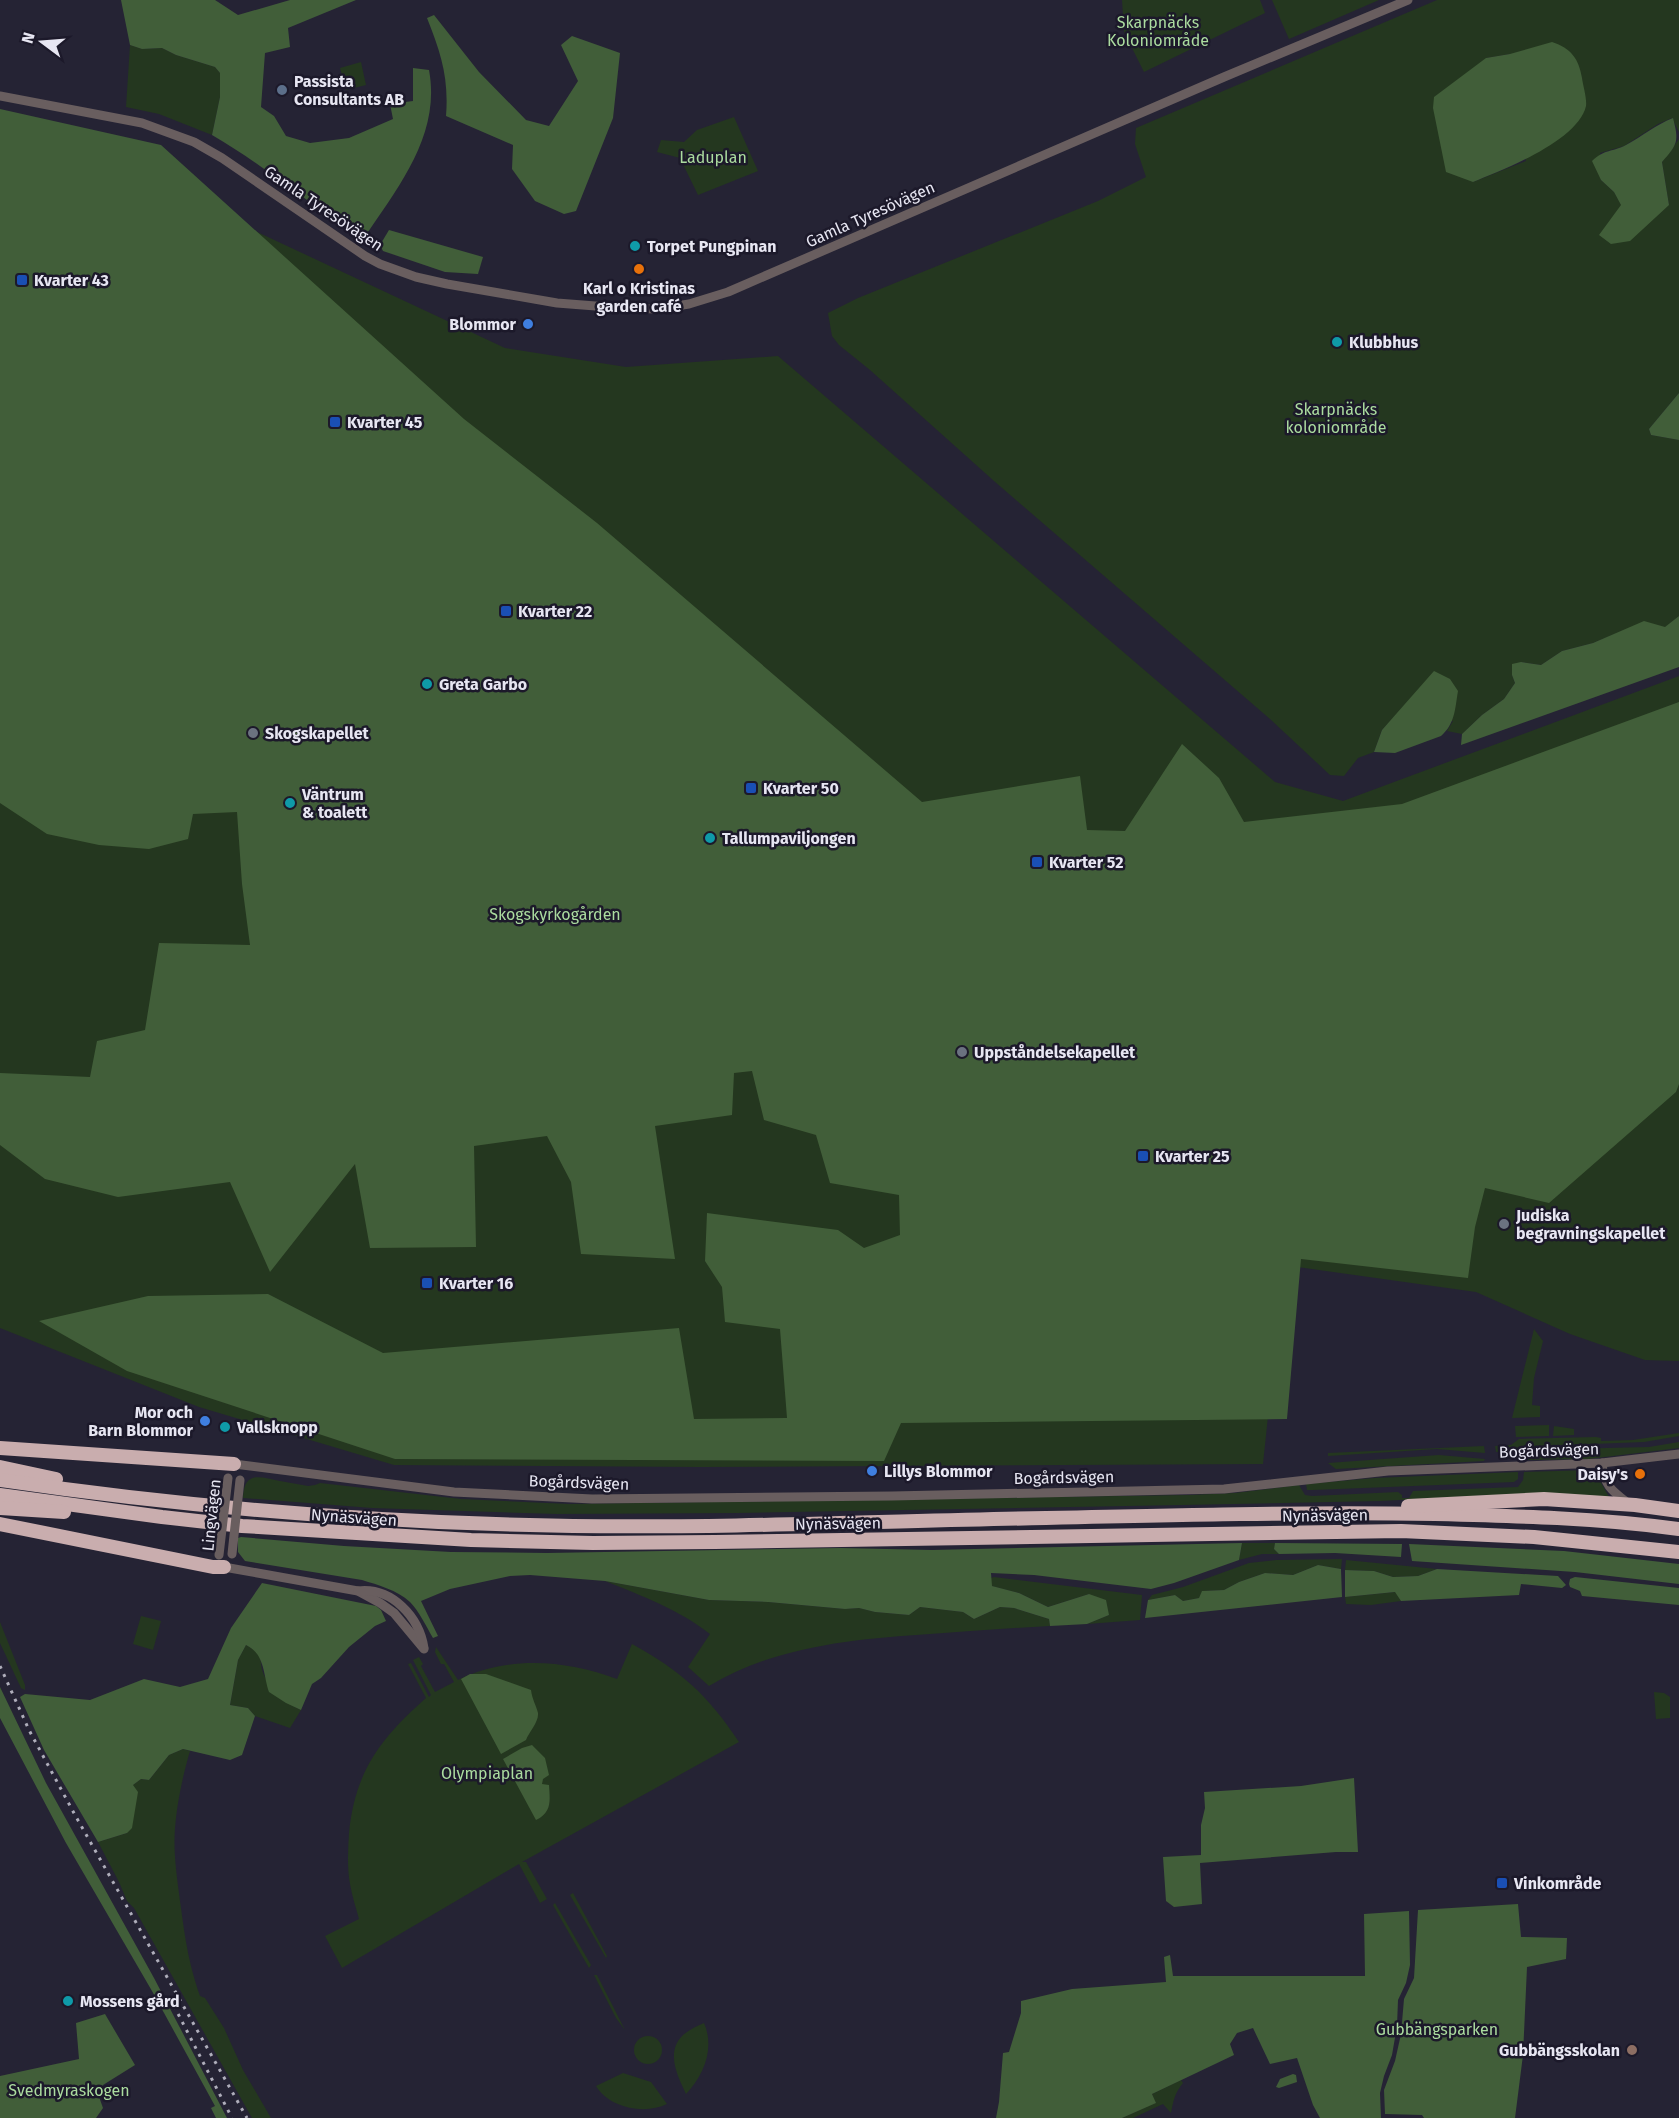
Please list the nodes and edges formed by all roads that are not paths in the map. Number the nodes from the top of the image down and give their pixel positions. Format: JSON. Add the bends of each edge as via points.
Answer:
{"nodes":[{"id":1,"x":1408,"y":0,"type":"edge"},
{"id":2,"x":0,"y":96,"type":"edge"},
{"id":3,"x":0,"y":1448,"type":"edge"},
{"id":4,"x":1679,"y":1454,"type":"edge"},
{"id":5,"x":234,"y":1464,"type":"junction"},
{"id":6,"x":1602,"y":1464,"type":"junction"},
{"id":7,"x":0,"y":1467,"type":"edge"},
{"id":8,"x":0,"y":1480,"type":"edge"},
{"id":9,"x":0,"y":1495,"type":"edge"},
{"id":10,"x":194,"y":1503,"type":"junction"},
{"id":11,"x":1631,"y":1505,"type":"junction"},
{"id":12,"x":0,"y":1508,"type":"edge"},
{"id":13,"x":1679,"y":1511,"type":"edge"},
{"id":14,"x":1328,"y":1513,"type":"junction"},
{"id":15,"x":1533,"y":1516,"type":"junction"},
{"id":16,"x":162,"y":1517,"type":"junction"},
{"id":17,"x":0,"y":1524,"type":"edge"},
{"id":18,"x":1679,"y":1529,"type":"edge"},
{"id":19,"x":1596,"y":1543,"type":"junction"},
{"id":20,"x":1679,"y":1552,"type":"edge"},
{"id":21,"x":1679,"y":1559,"type":"edge"},
{"id":22,"x":221,"y":1561,"type":"junction"},
{"id":23,"x":358,"y":1592,"type":"junction"}],
"edges":[{"from":1,"to":2,"type":"street","name":"Gamla Tyresövägen","via":[[728,292],[657,309],[557,303],[403,273],[365,255],[194,142],[142,123]]},
{"from":3,"to":5,"type":"highway"},
{"from":4,"to":6,"type":"street","name":"Bogårdsvägen"},
{"from":5,"to":6,"type":"street","name":"Bogårdsvägen","via":[[454,1492],[592,1499],[1224,1489],[1388,1471]]},
{"from":5,"to":22,"type":"street","name":"Lingvägen","bridge":true,"via":[[228,1478]]},
{"from":5,"to":22,"type":"street","name":"Lingvägen","bridge":true,"via":[[240,1480],[232,1554]]},
{"from":6,"to":11,"type":"street","via":[[1603,1478],[1611,1490]]},
{"from":7,"to":10,"type":"highway"},
{"from":8,"to":10,"type":"highway","name":"Nynäsvägen"},
{"from":9,"to":16,"type":"highway","name":"Nynäsvägen"},
{"from":10,"to":14,"type":"highway","name":"Nynäsvägen","via":[[428,1521],[574,1526]]},
{"from":11,"to":13,"type":"highway"},
{"from":11,"to":14,"type":"highway","via":[[1544,1499]]},
{"from":11,"to":15,"type":"highway"},
{"from":12,"to":16,"type":"highway"},
{"from":14,"to":15,"type":"highway","name":"Nynäsvägen"},
{"from":15,"to":18,"type":"highway","name":"Nynäsvägen"},
{"from":16,"to":19,"type":"highway","name":"Nynäsvägen","via":[[339,1533],[571,1542],[1401,1531]]},
{"from":17,"to":22,"type":"highway","via":[[213,1567]]},
{"from":19,"to":20,"type":"highway","name":"Nynäsvägen"},
{"from":19,"to":21,"type":"highway"},
{"from":22,"to":23,"type":"street","name":"Lingvägen"},
{"from":23,"to":23,"type":"street","name":"Lingvägen","via":[[394,1613],[424,1649],[422,1635],[399,1603],[379,1592]]}]}
